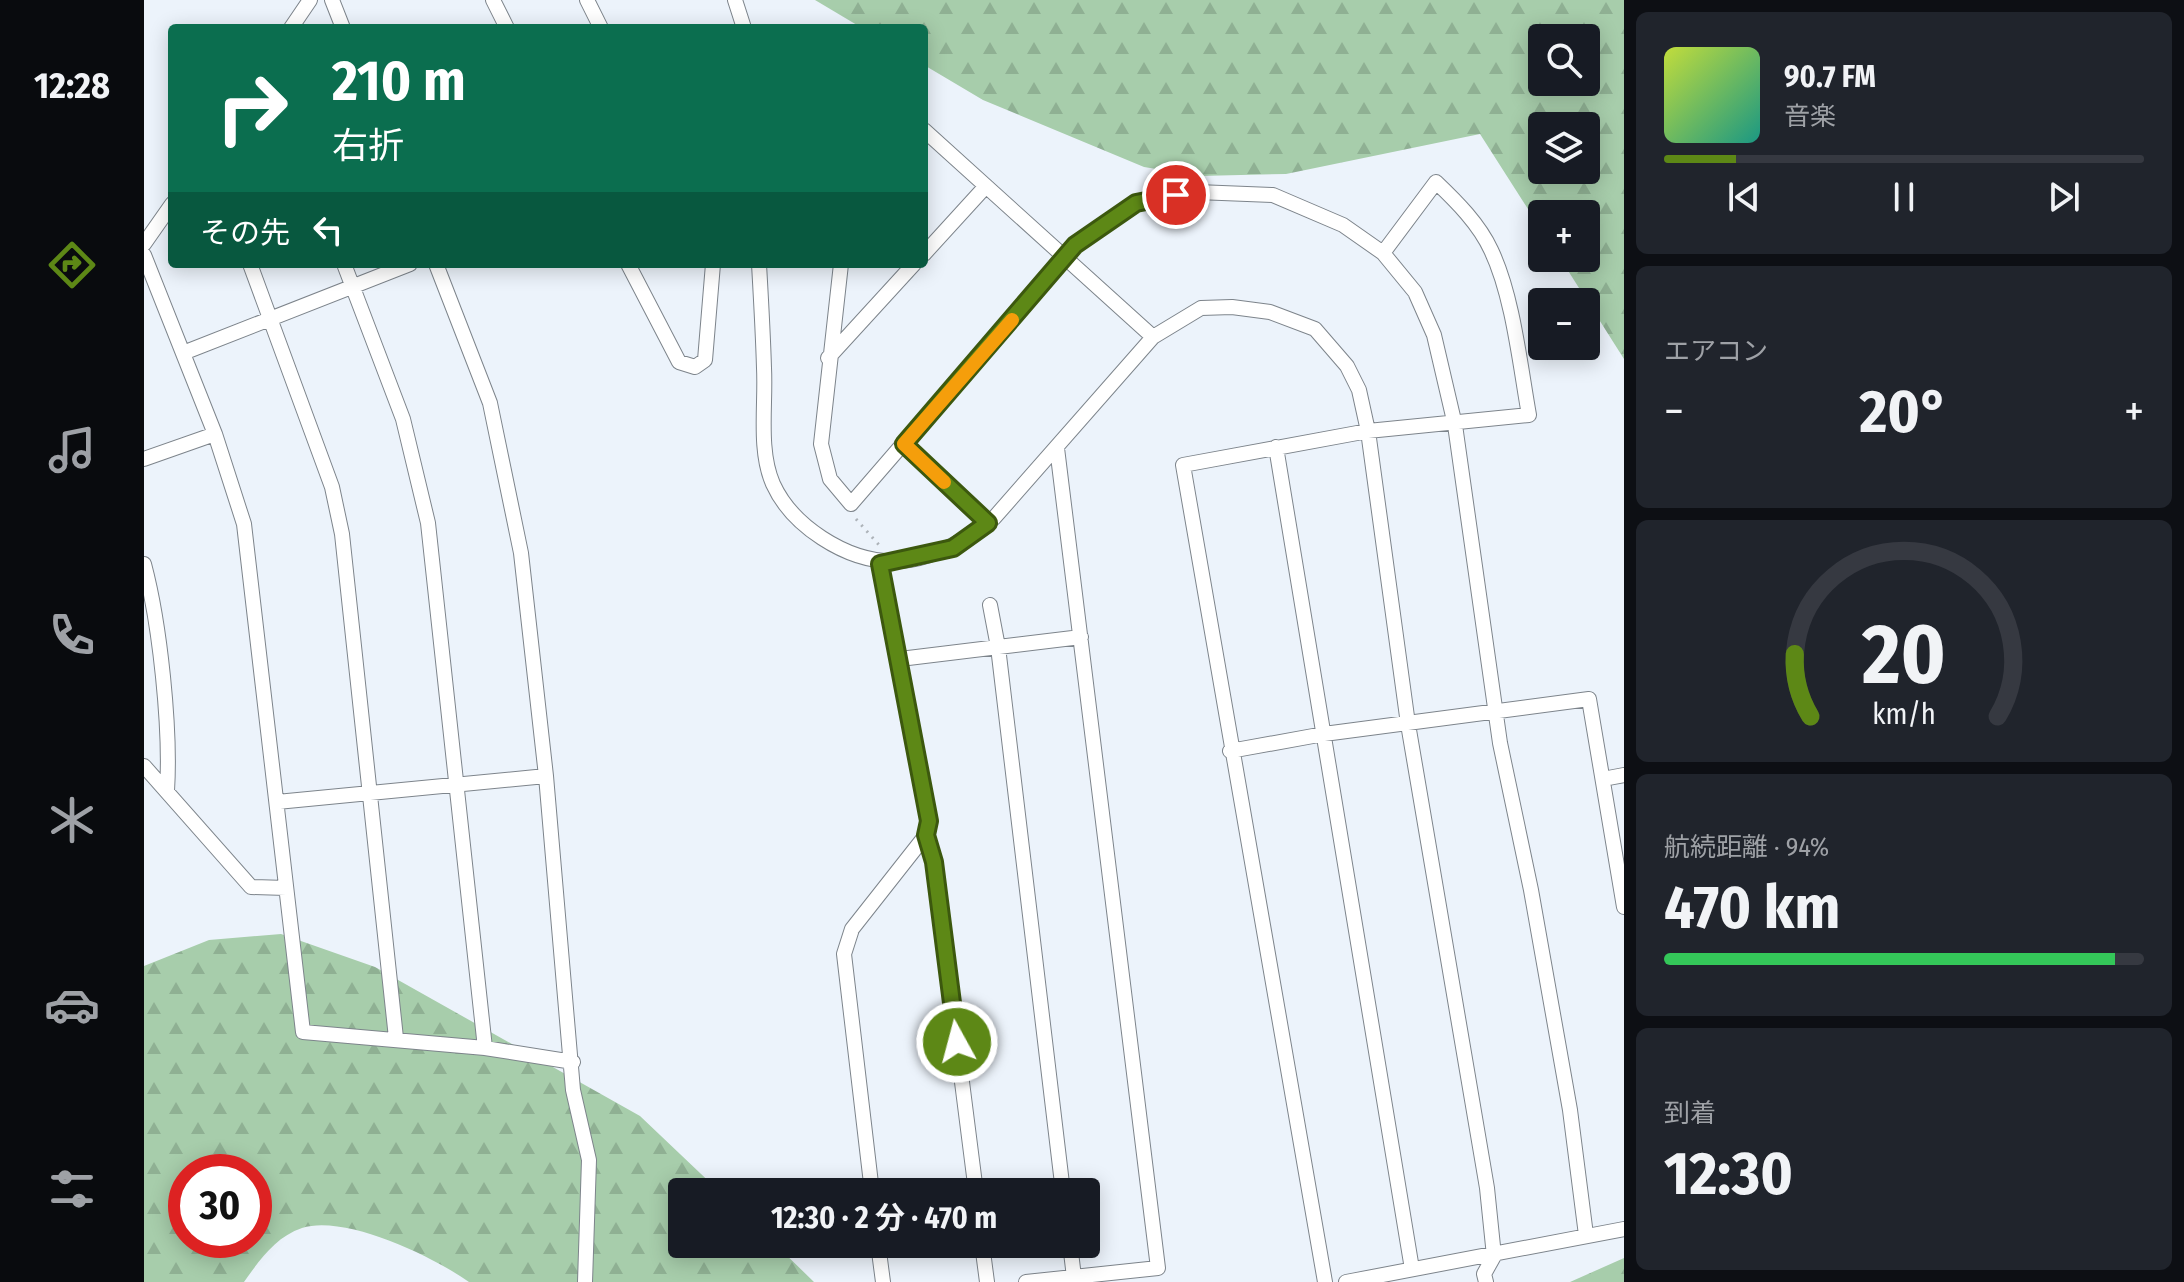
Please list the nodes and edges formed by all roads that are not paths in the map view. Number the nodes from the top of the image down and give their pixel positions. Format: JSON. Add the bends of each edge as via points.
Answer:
{"nodes":[{"id":1,"x":310,"y":0,"type":"edge"},
{"id":2,"x":332,"y":0,"type":"edge"},
{"id":3,"x":493,"y":0,"type":"edge"},
{"id":4,"x":587,"y":0,"type":"edge"},
{"id":5,"x":735,"y":0,"type":"edge"},
{"id":6,"x":294,"y":24,"type":"edge"},
{"id":7,"x":341,"y":24,"type":"edge"},
{"id":8,"x":505,"y":24,"type":"edge"},
{"id":9,"x":599,"y":24,"type":"edge"},
{"id":10,"x":743,"y":24,"type":"edge"},
{"id":11,"x":928,"y":134,"type":"edge"},
{"id":12,"x":986,"y":186,"type":"junction"},
{"id":13,"x":168,"y":210,"type":"edge"},
{"id":14,"x":144,"y":244,"type":"edge"},
{"id":15,"x":928,"y":250,"type":"edge"},
{"id":16,"x":1383,"y":253,"type":"junction"},
{"id":17,"x":144,"y":255,"type":"edge"},
{"id":18,"x":1064,"y":259,"type":"junction"},
{"id":19,"x":252,"y":268,"type":"edge"},
{"id":20,"x":346,"y":268,"type":"edge"},
{"id":21,"x":399,"y":268,"type":"edge"},
{"id":22,"x":438,"y":268,"type":"edge"},
{"id":23,"x":630,"y":268,"type":"edge"},
{"id":24,"x":713,"y":268,"type":"edge"},
{"id":25,"x":759,"y":268,"type":"edge"},
{"id":26,"x":840,"y":268,"type":"edge"},
{"id":27,"x":910,"y":268,"type":"edge"},
{"id":28,"x":352,"y":285,"type":"junction"},
{"id":29,"x":271,"y":318,"type":"junction"},
{"id":30,"x":1153,"y":337,"type":"junction"},
{"id":31,"x":183,"y":353,"type":"junction"},
{"id":32,"x":828,"y":359,"type":"junction"},
{"id":33,"x":1455,"y":425,"type":"junction"},
{"id":34,"x":1368,"y":431,"type":"junction"},
{"id":35,"x":215,"y":434,"type":"junction"},
{"id":36,"x":904,"y":444,"type":"junction"},
{"id":37,"x":1276,"y":447,"type":"junction"},
{"id":38,"x":1057,"y":448,"type":"junction"},
{"id":39,"x":144,"y":459,"type":"edge"},
{"id":40,"x":988,"y":523,"type":"junction"},
{"id":41,"x":887,"y":563,"type":"junction"},
{"id":42,"x":144,"y":564,"type":"edge"},
{"id":43,"x":990,"y":605,"type":"dead end"},
{"id":44,"x":1081,"y":637,"type":"junction"},
{"id":45,"x":998,"y":647,"type":"junction"},
{"id":46,"x":900,"y":659,"type":"junction"},
{"id":47,"x":1496,"y":713,"type":"junction"},
{"id":48,"x":1408,"y":724,"type":"junction"},
{"id":49,"x":1324,"y":734,"type":"junction"},
{"id":50,"x":1230,"y":751,"type":"junction"},
{"id":51,"x":144,"y":766,"type":"edge"},
{"id":52,"x":1624,"y":775,"type":"edge"},
{"id":53,"x":546,"y":776,"type":"junction"},
{"id":54,"x":1603,"y":779,"type":"junction"},
{"id":55,"x":458,"y":785,"type":"junction"},
{"id":56,"x":167,"y":791,"type":"junction"},
{"id":57,"x":369,"y":793,"type":"junction"},
{"id":58,"x":277,"y":802,"type":"junction"},
{"id":59,"x":926,"y":835,"type":"junction"},
{"id":60,"x":1620,"y":862,"type":"edge"},
{"id":61,"x":286,"y":888,"type":"junction"},
{"id":62,"x":1624,"y":907,"type":"edge"},
{"id":63,"x":396,"y":1038,"type":"junction"},
{"id":64,"x":485,"y":1048,"type":"junction"},
{"id":65,"x":573,"y":1062,"type":"junction"},
{"id":66,"x":870,"y":1178,"type":"edge"},
{"id":67,"x":974,"y":1178,"type":"edge"},
{"id":68,"x":1061,"y":1178,"type":"edge"},
{"id":69,"x":1624,"y":1229,"type":"edge"},
{"id":70,"x":1586,"y":1235,"type":"junction"},
{"id":71,"x":1494,"y":1256,"type":"junction"},
{"id":72,"x":880,"y":1258,"type":"edge"},
{"id":73,"x":984,"y":1258,"type":"edge"},
{"id":74,"x":1072,"y":1258,"type":"edge"},
{"id":75,"x":1412,"y":1269,"type":"junction"},
{"id":76,"x":1074,"y":1277,"type":"junction"},
{"id":77,"x":585,"y":1282,"type":"edge"},
{"id":78,"x":883,"y":1282,"type":"edge"},
{"id":79,"x":987,"y":1282,"type":"edge"},
{"id":80,"x":1026,"y":1282,"type":"edge"},
{"id":81,"x":1325,"y":1282,"type":"edge"},
{"id":82,"x":1346,"y":1282,"type":"edge"},
{"id":83,"x":1486,"y":1282,"type":"edge"}],
"edges":[{"from":1,"to":6,"type":"street"},
{"from":2,"to":7,"type":"street"},
{"from":3,"to":8,"type":"street"},
{"from":4,"to":9,"type":"street"},
{"from":5,"to":10,"type":"street"},
{"from":11,"to":12,"type":"street"},
{"from":12,"to":15,"type":"street"},
{"from":12,"to":18,"type":"street"},
{"from":13,"to":14,"type":"street"},
{"from":16,"to":18,"type":"street","via":[[1343,225],[1273,195],[1197,192],[1136,203],[1075,245]]},
{"from":16,"to":33,"type":"street","via":[[1415,292],[1434,335]]},
{"from":16,"to":33,"type":"street","via":[[1436,182],[1462,207],[1492,250],[1529,415]]},
{"from":17,"to":31,"type":"street"},
{"from":18,"to":30,"type":"street"},
{"from":18,"to":36,"type":"street"},
{"from":19,"to":29,"type":"street"},
{"from":20,"to":28,"type":"street"},
{"from":21,"to":28,"type":"street"},
{"from":22,"to":53,"type":"street","via":[[490,403],[507,475]]},
{"from":23,"to":24,"type":"street","via":[[679,362],[695,367],[705,360]]},
{"from":25,"to":41,"type":"street","via":[[765,445],[773,483],[806,527],[846,554]]},
{"from":26,"to":32,"type":"street"},
{"from":27,"to":32,"type":"street"},
{"from":28,"to":29,"type":"street"},
{"from":28,"to":55,"type":"street","via":[[403,419],[418,475]]},
{"from":29,"to":31,"type":"street"},
{"from":29,"to":57,"type":"street","via":[[332,487],[342,534]]},
{"from":30,"to":34,"type":"street","via":[[1201,308],[1270,312],[1315,329],[1347,366],[1359,390]]},
{"from":30,"to":38,"type":"street"},
{"from":31,"to":35,"type":"street"},
{"from":32,"to":36,"type":"street","via":[[821,444],[830,479],[851,504]]},
{"from":33,"to":34,"type":"street"},
{"from":33,"to":47,"type":"street"},
{"from":34,"to":37,"type":"street"},
{"from":34,"to":48,"type":"street"},
{"from":35,"to":39,"type":"street"},
{"from":35,"to":58,"type":"street","via":[[244,524]]},
{"from":36,"to":40,"type":"street"},
{"from":37,"to":49,"type":"street"},
{"from":37,"to":50,"type":"street","via":[[1183,465]]},
{"from":38,"to":40,"type":"street"},
{"from":38,"to":44,"type":"street"},
{"from":40,"to":41,"type":"street","via":[[953,548]]},
{"from":41,"to":46,"type":"street"},
{"from":42,"to":56,"type":"street","via":[[152,593],[166,731]]},
{"from":43,"to":45,"type":"street"},
{"from":44,"to":45,"type":"street"},
{"from":44,"to":76,"type":"street","via":[[1158,1268]]},
{"from":45,"to":46,"type":"street"},
{"from":45,"to":68,"type":"street"},
{"from":46,"to":59,"type":"street","via":[[929,821]]},
{"from":47,"to":48,"type":"street"},
{"from":47,"to":54,"type":"street","via":[[1589,699]]},
{"from":47,"to":70,"type":"street","via":[[1570,1110]]},
{"from":48,"to":49,"type":"street"},
{"from":48,"to":71,"type":"street","via":[[1467,1061]]},
{"from":49,"to":50,"type":"street"},
{"from":49,"to":75,"type":"street"},
{"from":50,"to":81,"type":"street"},
{"from":51,"to":56,"type":"street"},
{"from":52,"to":54,"type":"street"},
{"from":53,"to":55,"type":"street"},
{"from":53,"to":65,"type":"street"},
{"from":54,"to":60,"type":"street"},
{"from":55,"to":57,"type":"street"},
{"from":55,"to":64,"type":"street"},
{"from":56,"to":61,"type":"street","via":[[251,887]]},
{"from":57,"to":58,"type":"street"},
{"from":57,"to":63,"type":"street"},
{"from":58,"to":61,"type":"street"},
{"from":59,"to":66,"type":"street","via":[[852,929],[844,954]]},
{"from":59,"to":67,"type":"street","via":[[934,862]]},
{"from":60,"to":62,"type":"street"},
{"from":61,"to":63,"type":"street","via":[[303,1032]]},
{"from":63,"to":64,"type":"street"},
{"from":64,"to":65,"type":"street"},
{"from":65,"to":77,"type":"street","via":[[573,1090],[589,1160]]},
{"from":69,"to":70,"type":"street"},
{"from":70,"to":71,"type":"street"},
{"from":71,"to":75,"type":"street"},
{"from":71,"to":83,"type":"street","via":[[1484,1274]]},
{"from":72,"to":78,"type":"street"},
{"from":73,"to":79,"type":"street"},
{"from":74,"to":76,"type":"street"},
{"from":75,"to":82,"type":"street"},
{"from":76,"to":80,"type":"street"}]}
